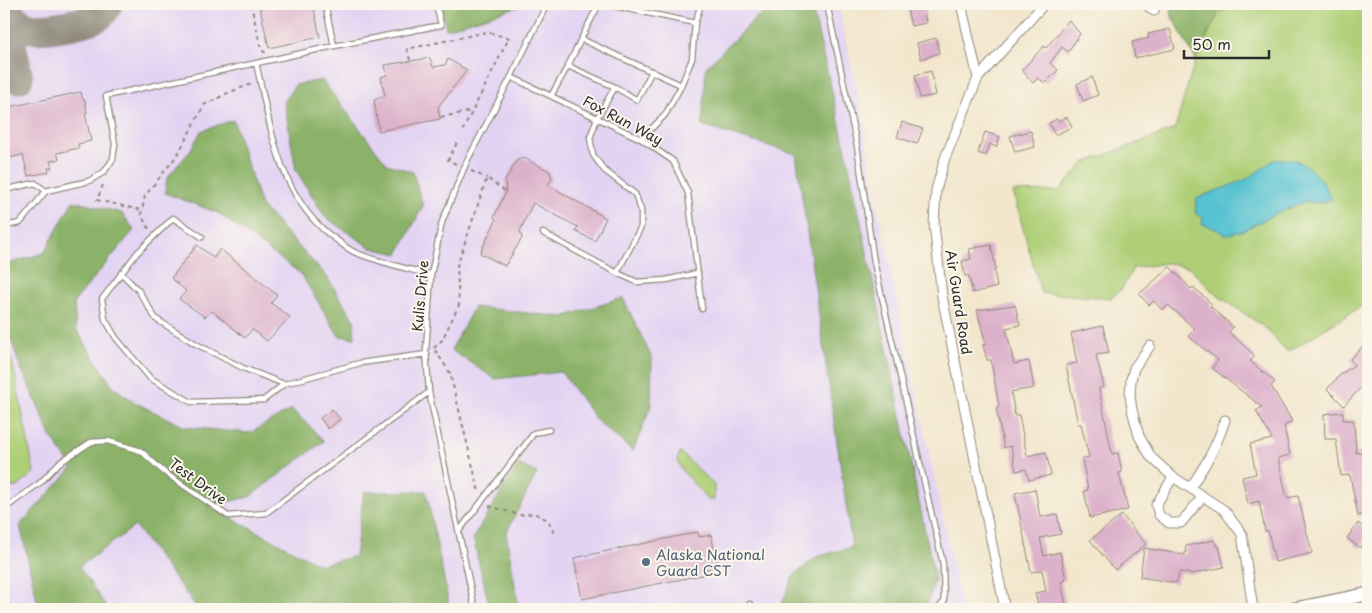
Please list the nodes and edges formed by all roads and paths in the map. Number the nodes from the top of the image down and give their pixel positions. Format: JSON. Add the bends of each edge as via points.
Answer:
{"nodes":[{"id":1,"x":252,"y":4,"type":"edge"},
{"id":2,"x":325,"y":4,"type":"edge"},
{"id":3,"x":436,"y":4,"type":"edge"},
{"id":4,"x":547,"y":4,"type":"edge"},
{"id":5,"x":599,"y":4,"type":"edge"},
{"id":6,"x":605,"y":4,"type":"edge"},
{"id":7,"x":701,"y":4,"type":"edge"},
{"id":8,"x":828,"y":4,"type":"edge"},
{"id":9,"x":961,"y":4,"type":"edge"},
{"id":10,"x":1044,"y":4,"type":"edge"},
{"id":11,"x":1146,"y":4,"type":"edge"},
{"id":12,"x":1154,"y":11,"type":"dead end"},
{"id":13,"x":695,"y":23,"type":"junction"},
{"id":14,"x":581,"y":39,"type":"junction"},
{"id":15,"x":334,"y":46,"type":"junction"},
{"id":16,"x":270,"y":52,"type":"dead end"},
{"id":17,"x":410,"y":60,"type":"dead end"},
{"id":18,"x":256,"y":63,"type":"junction"},
{"id":19,"x":568,"y":66,"type":"junction"},
{"id":20,"x":652,"y":71,"type":"junction"},
{"id":21,"x":511,"y":77,"type":"junction"},
{"id":22,"x":978,"y":78,"type":"junction"},
{"id":23,"x":260,"y":80,"type":"junction"},
{"id":24,"x":681,"y":85,"type":"junction"},
{"id":25,"x":615,"y":87,"type":"junction"},
{"id":26,"x":551,"y":96,"type":"junction"},
{"id":27,"x":472,"y":112,"type":"junction"},
{"id":28,"x":441,"y":117,"type":"dead end"},
{"id":29,"x":597,"y":118,"type":"junction"},
{"id":30,"x":464,"y":130,"type":"dead end"},
{"id":31,"x":641,"y":139,"type":"junction"},
{"id":32,"x":458,"y":141,"type":"dead end"},
{"id":33,"x":456,"y":164,"type":"dead end"},
{"id":34,"x":469,"y":170,"type":"dead end"},
{"id":35,"x":487,"y":178,"type":"junction"},
{"id":36,"x":103,"y":184,"type":"dead end"},
{"id":37,"x":4,"y":190,"type":"edge"},
{"id":38,"x":46,"y":191,"type":"junction"},
{"id":39,"x":506,"y":192,"type":"dead end"},
{"id":40,"x":141,"y":210,"type":"junction"},
{"id":41,"x":4,"y":226,"type":"edge"},
{"id":42,"x":151,"y":232,"type":"dead end"},
{"id":43,"x":543,"y":233,"type":"dead end"},
{"id":44,"x":202,"y":237,"type":"dead end"},
{"id":45,"x":617,"y":272,"type":"junction"},
{"id":46,"x":121,"y":273,"type":"junction"},
{"id":47,"x":698,"y":273,"type":"junction"},
{"id":48,"x":431,"y":275,"type":"junction"},
{"id":49,"x":702,"y":310,"type":"dead end"},
{"id":50,"x":1150,"y":346,"type":"dead end"},
{"id":51,"x":427,"y":354,"type":"junction"},
{"id":52,"x":284,"y":384,"type":"junction"},
{"id":53,"x":429,"y":392,"type":"junction"},
{"id":54,"x":1225,"y":420,"type":"dead end"},
{"id":55,"x":549,"y":430,"type":"dead end"},
{"id":56,"x":1173,"y":477,"type":"junction"},
{"id":57,"x":1190,"y":488,"type":"junction"},
{"id":58,"x":1203,"y":496,"type":"junction"},
{"id":59,"x":484,"y":498,"type":"junction"},
{"id":60,"x":4,"y":509,"type":"edge"},
{"id":61,"x":459,"y":531,"type":"junction"},
{"id":62,"x":554,"y":532,"type":"dead end"},
{"id":63,"x":1368,"y":594,"type":"edge"},
{"id":64,"x":4,"y":600,"type":"edge"},
{"id":65,"x":1330,"y":606,"type":"edge"},
{"id":66,"x":9,"y":609,"type":"edge"},
{"id":67,"x":475,"y":609,"type":"edge"},
{"id":68,"x":938,"y":609,"type":"edge"},
{"id":69,"x":1005,"y":609,"type":"edge"},
{"id":70,"x":1253,"y":609,"type":"edge"},
{"id":71,"x":1294,"y":609,"type":"edge"}],
"edges":[{"from":1,"to":16,"type":"path","via":[[261,48]]},
{"from":2,"to":15,"type":"lane"},
{"from":3,"to":15,"type":"lane","via":[[441,25]]},
{"from":4,"to":21,"type":"lane","name":"Kulis Drive"},
{"from":5,"to":14,"type":"lane"},
{"from":6,"to":13,"type":"lane"},
{"from":7,"to":13,"type":"lane"},
{"from":8,"to":68,"type":"lane","via":[[857,146],[874,262],[943,564],[944,602]]},
{"from":9,"to":22,"type":"street"},
{"from":10,"to":22,"type":"street","name":"Air Guard Road"},
{"from":11,"to":12,"type":"street"},
{"from":13,"to":24,"type":"lane","via":[[692,59]]},
{"from":14,"to":19,"type":"lane"},
{"from":14,"to":20,"type":"lane"},
{"from":15,"to":18,"type":"lane"},
{"from":17,"to":27,"type":"path","via":[[407,50],[439,42],[488,32],[509,38]]},
{"from":18,"to":23,"type":"lane"},
{"from":18,"to":38,"type":"lane","via":[[106,96],[115,144],[113,159],[104,172],[89,181]]},
{"from":19,"to":25,"type":"lane"},
{"from":19,"to":26,"type":"lane"},
{"from":20,"to":24,"type":"lane"},
{"from":20,"to":25,"type":"lane","via":[[637,100]]},
{"from":21,"to":26,"type":"lane","name":"Fox Run Way"},
{"from":21,"to":48,"type":"lane","name":"Kulis Drive","via":[[467,161],[445,213]]},
{"from":22,"to":69,"type":"street","name":"Air Guard Road","via":[[945,158],[936,190],[934,224],[942,296]]},
{"from":23,"to":40,"type":"path","via":[[204,105],[178,154],[145,196]]},
{"from":23,"to":48,"type":"lane","via":[[286,178],[312,220],[353,251]]},
{"from":24,"to":31,"type":"lane","via":[[665,115]]},
{"from":25,"to":29,"type":"lane"},
{"from":26,"to":29,"type":"lane","name":"Fox Run Way"},
{"from":27,"to":28,"type":"path"},
{"from":27,"to":30,"type":"path"},
{"from":29,"to":31,"type":"lane","name":"Fox Run Way"},
{"from":29,"to":45,"type":"lane","via":[[590,138],[593,155],[604,170],[635,194],[641,210],[641,227]]},
{"from":31,"to":47,"type":"lane","name":"Fox Run Way","via":[[673,161],[688,193]]},
{"from":32,"to":33,"type":"path","via":[[448,160]]},
{"from":34,"to":35,"type":"path"},
{"from":35,"to":39,"type":"path"},
{"from":35,"to":59,"type":"path","via":[[457,266],[459,305],[442,340],[434,348],[450,373],[478,492]]},
{"from":36,"to":40,"type":"path","via":[[97,200]]},
{"from":37,"to":38,"type":"lane","via":[[35,183]]},
{"from":38,"to":41,"type":"lane","via":[[20,223]]},
{"from":40,"to":42,"type":"path"},
{"from":43,"to":45,"type":"lane"},
{"from":44,"to":46,"type":"lane","via":[[173,218]]},
{"from":45,"to":47,"type":"lane","via":[[637,282]]},
{"from":46,"to":52,"type":"lane","via":[[138,290],[156,319],[243,368]]},
{"from":46,"to":52,"type":"lane","via":[[102,299],[105,319],[116,338],[150,378],[191,402],[264,400]]},
{"from":47,"to":49,"type":"lane","name":"Fox Run Way"},
{"from":48,"to":51,"type":"lane","name":"Kulis Drive"},
{"from":50,"to":56,"type":"street","via":[[1134,368],[1130,395],[1132,410],[1139,436],[1151,457]]},
{"from":51,"to":52,"type":"lane","via":[[360,363]]},
{"from":51,"to":53,"type":"lane","name":"Kulis Drive"},
{"from":53,"to":60,"type":"lane","name":"Test Drive","via":[[266,513],[228,516],[164,472],[141,451],[108,441],[90,442]]},
{"from":53,"to":61,"type":"lane","name":"Kulis Drive"},
{"from":54,"to":57,"type":"street","via":[[1208,462]]},
{"from":55,"to":59,"type":"lane","via":[[534,433]]},
{"from":56,"to":57,"type":"street"},
{"from":56,"to":58,"type":"street","via":[[1156,505],[1159,515],[1170,523],[1181,523]]},
{"from":57,"to":58,"type":"street"},
{"from":58,"to":70,"type":"street","via":[[1224,510],[1242,534]]},
{"from":59,"to":61,"type":"lane"},
{"from":59,"to":62,"type":"path","via":[[490,506],[520,515],[534,513],[548,520]]},
{"from":61,"to":67,"type":"lane","name":"Kulis Drive"},
{"from":63,"to":65,"type":"main road"},
{"from":64,"to":66,"type":"lane"},
{"from":65,"to":71,"type":"main road"}]}
